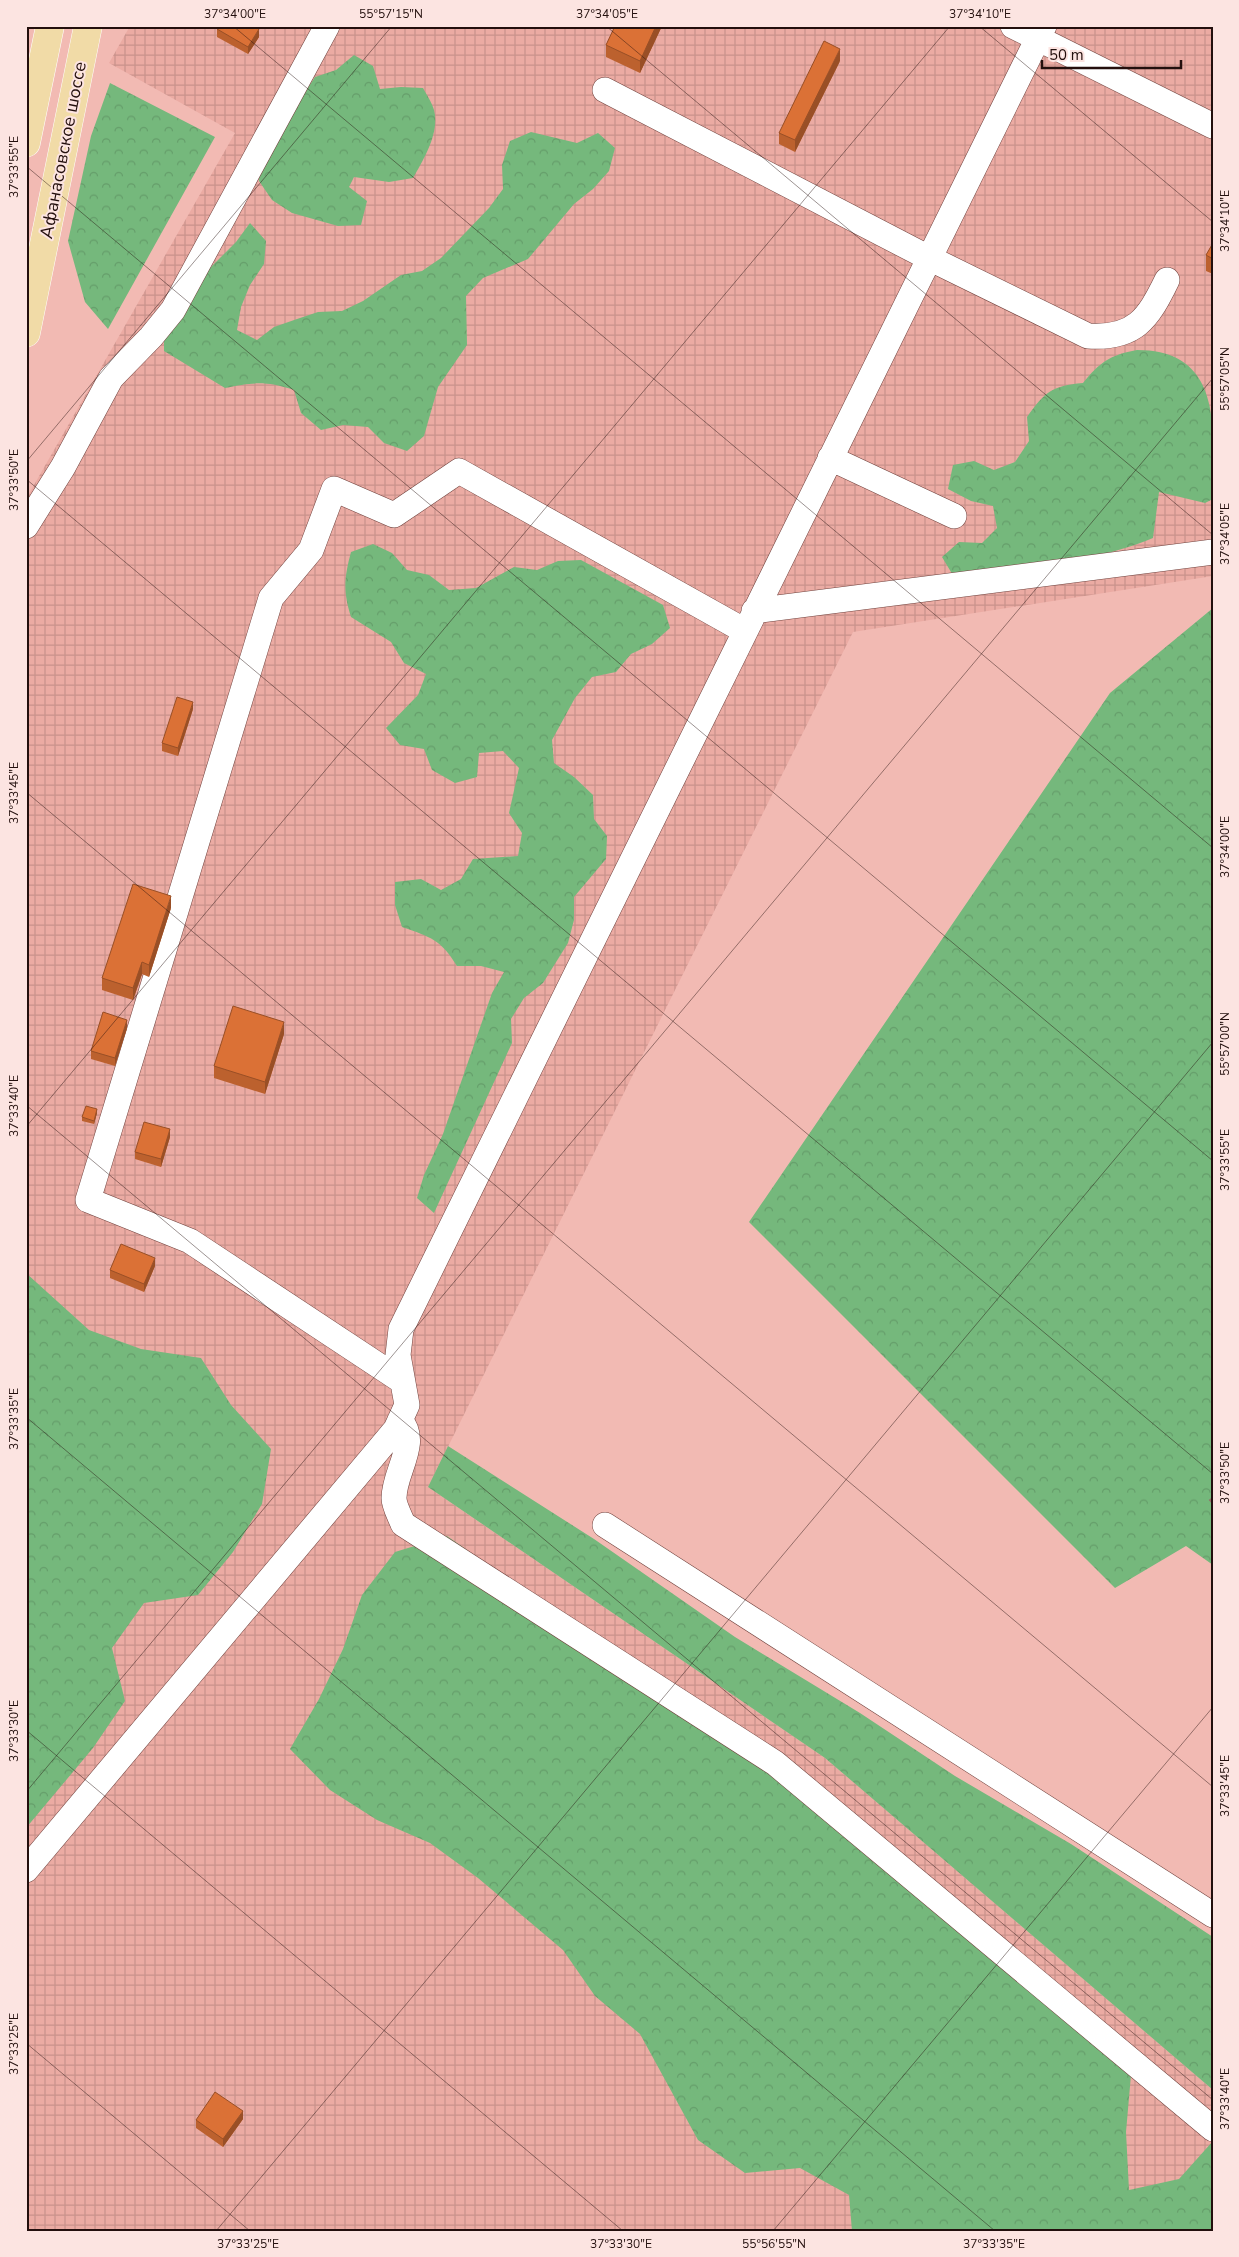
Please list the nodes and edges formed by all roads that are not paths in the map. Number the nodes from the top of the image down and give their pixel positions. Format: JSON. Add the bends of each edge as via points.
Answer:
{"nodes":[{"id":1,"x":50,"y":26,"type":"edge"},
{"id":2,"x":88,"y":26,"type":"edge"},
{"id":3,"x":326,"y":26,"type":"edge"},
{"id":4,"x":1013,"y":26,"type":"edge"},
{"id":5,"x":1041,"y":32,"type":"edge"},
{"id":6,"x":606,"y":90,"type":"dead end"},
{"id":7,"x":1213,"y":126,"type":"edge"},
{"id":8,"x":26,"y":143,"type":"edge"},
{"id":9,"x":929,"y":258,"type":"junction"},
{"id":10,"x":1167,"y":280,"type":"dead end"},
{"id":11,"x":26,"y":332,"type":"edge"},
{"id":12,"x":830,"y":458,"type":"junction"},
{"id":13,"x":954,"y":516,"type":"dead end"},
{"id":14,"x":26,"y":526,"type":"edge"},
{"id":15,"x":1213,"y":552,"type":"edge"},
{"id":16,"x":750,"y":621,"type":"junction"},
{"id":17,"x":402,"y":1381,"type":"junction"},
{"id":18,"x":400,"y":1420,"type":"junction"},
{"id":19,"x":605,"y":1525,"type":"dead end"},
{"id":20,"x":26,"y":1870,"type":"edge"},
{"id":21,"x":1213,"y":1915,"type":"edge"},
{"id":22,"x":1213,"y":2129,"type":"edge"}],
"edges":[{"from":1,"to":8,"type":"main road","name":"Афанасовское шоссе"},
{"from":2,"to":11,"type":"main road","name":"Афанасовское шоссе"},
{"from":3,"to":14,"type":"lane","via":[[173,310],[111,378],[63,467]]},
{"from":4,"to":5,"type":"lane"},
{"from":5,"to":7,"type":"lane"},
{"from":5,"to":9,"type":"lane"},
{"from":6,"to":9,"type":"lane"},
{"from":9,"to":10,"type":"lane","via":[[1088,336],[1109,337],[1129,330],[1156,303]]},
{"from":9,"to":12,"type":"lane"},
{"from":12,"to":13,"type":"lane"},
{"from":12,"to":16,"type":"lane"},
{"from":15,"to":16,"type":"lane"},
{"from":16,"to":17,"type":"lane","via":[[401,1328],[398,1355]]},
{"from":16,"to":17,"type":"lane","via":[[459,471],[394,515],[334,489],[311,550],[271,598],[88,1200],[190,1241]]},
{"from":17,"to":18,"type":"lane","via":[[407,1406]]},
{"from":18,"to":20,"type":"lane","via":[[396,1429]]},
{"from":18,"to":22,"type":"lane","via":[[407,1428],[409,1442],[393,1499],[402,1524],[775,1763]]},
{"from":19,"to":21,"type":"lane"}]}
